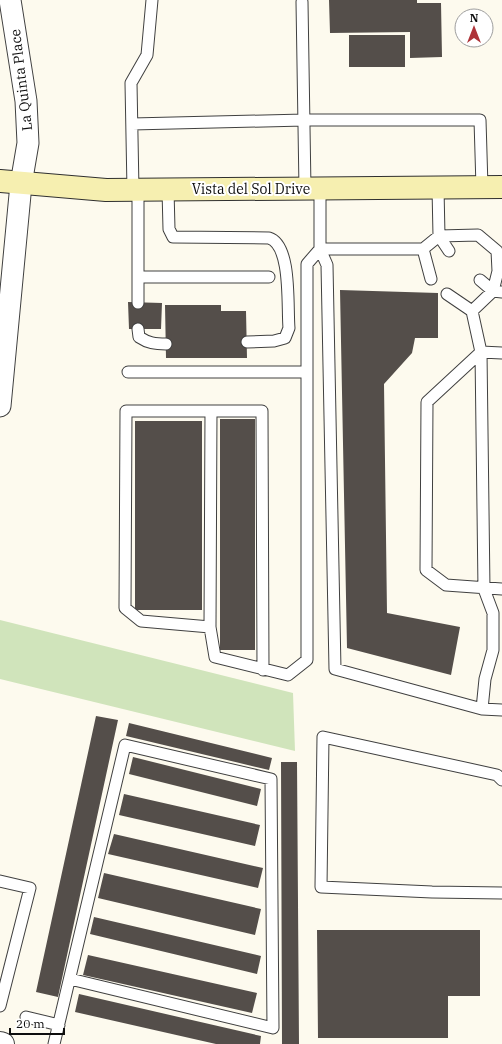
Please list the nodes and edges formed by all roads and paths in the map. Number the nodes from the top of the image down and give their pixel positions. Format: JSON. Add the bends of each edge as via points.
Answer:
{"nodes":[{"id":1,"x":10,"y":0,"type":"edge"},
{"id":2,"x":152,"y":0,"type":"edge"},
{"id":3,"x":302,"y":2,"type":"dead end"},
{"id":4,"x":304,"y":120,"type":"junction"},
{"id":5,"x":132,"y":124,"type":"junction"},
{"id":6,"x":10,"y":182,"type":"edge"},
{"id":7,"x":492,"y":187,"type":"edge"},
{"id":8,"x":438,"y":188,"type":"junction"},
{"id":9,"x":312,"y":189,"type":"junction"},
{"id":10,"x":135,"y":190,"type":"junction"},
{"id":11,"x":168,"y":190,"type":"junction"},
{"id":12,"x":439,"y":236,"type":"junction"},
{"id":13,"x":320,"y":249,"type":"junction"},
{"id":14,"x":423,"y":249,"type":"junction"},
{"id":15,"x":449,"y":251,"type":"dead end"},
{"id":16,"x":139,"y":277,"type":"junction"},
{"id":17,"x":269,"y":277,"type":"dead end"},
{"id":18,"x":431,"y":279,"type":"dead end"},
{"id":19,"x":480,"y":280,"type":"dead end"},
{"id":20,"x":498,"y":292,"type":"edge"},
{"id":21,"x":447,"y":294,"type":"dead end"},
{"id":22,"x":138,"y":303,"type":"dead end"},
{"id":23,"x":472,"y":311,"type":"junction"},
{"id":24,"x":138,"y":329,"type":"dead end"},
{"id":25,"x":247,"y":342,"type":"dead end"},
{"id":26,"x":166,"y":344,"type":"dead end"},
{"id":27,"x":481,"y":352,"type":"junction"},
{"id":28,"x":502,"y":353,"type":"edge"},
{"id":29,"x":128,"y":372,"type":"dead end"},
{"id":30,"x":307,"y":372,"type":"junction"},
{"id":31,"x":0,"y":406,"type":"edge"},
{"id":32,"x":211,"y":411,"type":"junction"},
{"id":33,"x":484,"y":589,"type":"junction"},
{"id":34,"x":502,"y":589,"type":"edge"},
{"id":35,"x":210,"y":627,"type":"junction"},
{"id":36,"x":263,"y":670,"type":"junction"},
{"id":37,"x":482,"y":708,"type":"junction"},
{"id":38,"x":502,"y":710,"type":"edge"},
{"id":39,"x":500,"y":775,"type":"edge"},
{"id":40,"x":0,"y":881,"type":"edge"},
{"id":41,"x":502,"y":893,"type":"edge"},
{"id":42,"x":70,"y":979,"type":"junction"},
{"id":43,"x":0,"y":1006,"type":"edge"},
{"id":44,"x":26,"y":1017,"type":"dead end"},
{"id":45,"x":59,"y":1025,"type":"junction"},
{"id":46,"x":0,"y":1043,"type":"edge"},
{"id":47,"x":3,"y":1044,"type":"edge"},
{"id":48,"x":54,"y":1044,"type":"edge"}],
"edges":[{"from":1,"to":6,"type":"street","name":"La Quinta Place","via":[[26,101],[28,143]]},
{"from":2,"to":5,"type":"lane","via":[[147,55],[131,83]]},
{"from":3,"to":4,"type":"lane"},
{"from":4,"to":5,"type":"lane"},
{"from":4,"to":7,"type":"lane","via":[[480,120]]},
{"from":4,"to":9,"type":"lane"},
{"from":5,"to":10,"type":"lane"},
{"from":6,"to":10,"type":"main road","name":"Vista del Sol Drive"},
{"from":6,"to":31,"type":"street","name":"La Quinta Place"},
{"from":7,"to":8,"type":"main road","name":"Vista del Sol Drive"},
{"from":8,"to":9,"type":"main road","name":"Vista del Sol Drive"},
{"from":8,"to":12,"type":"lane"},
{"from":9,"to":11,"type":"main road","name":"Vista del Sol Drive"},
{"from":9,"to":13,"type":"lane"},
{"from":10,"to":11,"type":"main road","name":"Vista del Sol Drive"},
{"from":10,"to":16,"type":"lane"},
{"from":11,"to":25,"type":"lane","via":[[169,229],[173,237],[269,238],[276,240],[280,247],[286,266],[289,328],[285,338]]},
{"from":12,"to":14,"type":"lane"},
{"from":12,"to":15,"type":"lane"},
{"from":12,"to":20,"type":"lane","via":[[478,235],[497,251]]},
{"from":13,"to":14,"type":"lane"},
{"from":13,"to":30,"type":"lane","via":[[307,264]]},
{"from":13,"to":37,"type":"lane","via":[[328,265],[335,669]]},
{"from":14,"to":18,"type":"lane"},
{"from":16,"to":17,"type":"lane"},
{"from":16,"to":22,"type":"lane"},
{"from":19,"to":20,"type":"lane"},
{"from":20,"to":23,"type":"lane"},
{"from":21,"to":23,"type":"lane"},
{"from":23,"to":27,"type":"lane"},
{"from":24,"to":26,"type":"lane","via":[[140,337],[147,342]]},
{"from":27,"to":28,"type":"lane"},
{"from":27,"to":33,"type":"lane"},
{"from":27,"to":33,"type":"lane","via":[[427,402],[426,570],[446,585]]},
{"from":29,"to":30,"type":"lane"},
{"from":30,"to":36,"type":"lane","via":[[307,660],[288,676]]},
{"from":32,"to":35,"type":"lane"},
{"from":32,"to":35,"type":"lane","via":[[126,410],[125,608],[140,621]]},
{"from":32,"to":36,"type":"lane","via":[[262,411]]},
{"from":33,"to":34,"type":"lane"},
{"from":33,"to":37,"type":"lane","via":[[493,613],[493,650]]},
{"from":35,"to":36,"type":"lane","via":[[214,657]]},
{"from":37,"to":38,"type":"lane"},
{"from":39,"to":41,"type":"lane","via":[[323,737],[321,887]]},
{"from":40,"to":43,"type":"lane","via":[[30,888]]},
{"from":42,"to":42,"type":"lane","via":[[125,745],[271,779],[273,1028]]},
{"from":42,"to":45,"type":"lane"},
{"from":44,"to":45,"type":"lane"},
{"from":45,"to":48,"type":"lane"},
{"from":46,"to":47,"type":"street"}]}
